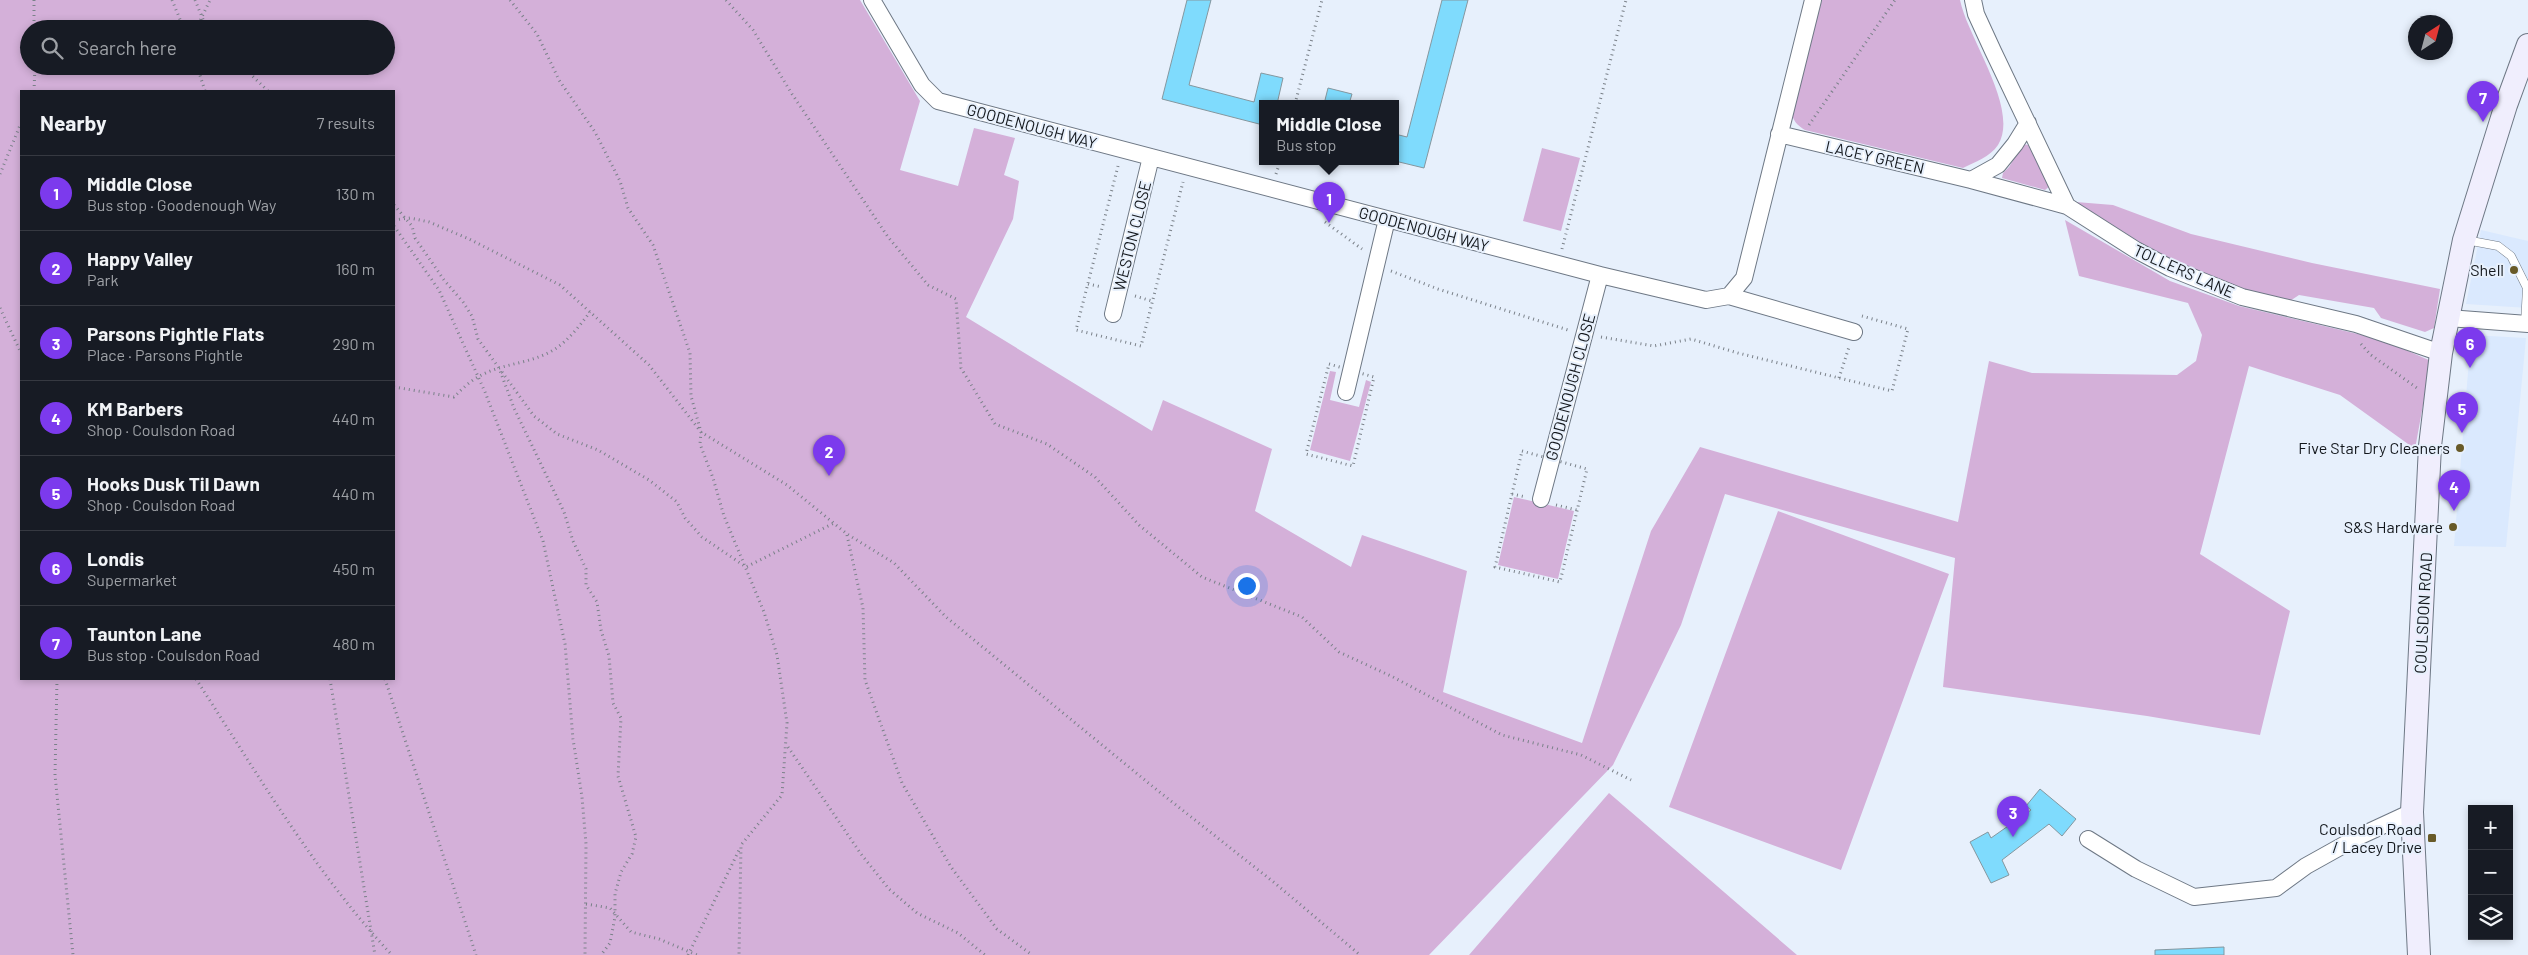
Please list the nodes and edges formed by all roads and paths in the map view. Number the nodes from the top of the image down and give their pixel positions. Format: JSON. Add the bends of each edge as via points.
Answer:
{"nodes":[{"id":1,"x":34,"y":0,"type":"edge"},
{"id":2,"x":172,"y":0,"type":"edge"},
{"id":3,"x":195,"y":0,"type":"edge"},
{"id":4,"x":210,"y":0,"type":"edge"},
{"id":5,"x":510,"y":0,"type":"edge"},
{"id":6,"x":726,"y":0,"type":"edge"},
{"id":7,"x":872,"y":0,"type":"edge"},
{"id":8,"x":1322,"y":0,"type":"edge"},
{"id":9,"x":1626,"y":0,"type":"edge"},
{"id":10,"x":1813,"y":0,"type":"edge"},
{"id":11,"x":1895,"y":0,"type":"edge"},
{"id":12,"x":1973,"y":0,"type":"edge"},
{"id":13,"x":200,"y":15,"type":"junction"},
{"id":14,"x":34,"y":20,"type":"edge"},
{"id":15,"x":180,"y":20,"type":"edge"},
{"id":16,"x":199,"y":20,"type":"edge"},
{"id":17,"x":202,"y":20,"type":"edge"},
{"id":18,"x":2528,"y":45,"type":"edge"},
{"id":19,"x":35,"y":75,"type":"edge"},
{"id":20,"x":200,"y":75,"type":"edge"},
{"id":21,"x":251,"y":75,"type":"edge"},
{"id":22,"x":34,"y":90,"type":"edge"},
{"id":23,"x":205,"y":90,"type":"edge"},
{"id":24,"x":267,"y":90,"type":"edge"},
{"id":25,"x":1296,"y":100,"type":"edge"},
{"id":26,"x":2028,"y":122,"type":"junction"},
{"id":27,"x":20,"y":125,"type":"edge"},
{"id":28,"x":1779,"y":134,"type":"junction"},
{"id":29,"x":1799,"y":140,"type":"junction"},
{"id":30,"x":1151,"y":157,"type":"junction"},
{"id":31,"x":0,"y":174,"type":"edge"},
{"id":32,"x":1971,"y":180,"type":"junction"},
{"id":33,"x":395,"y":206,"type":"edge"},
{"id":34,"x":2068,"y":206,"type":"junction"},
{"id":35,"x":406,"y":219,"type":"junction"},
{"id":36,"x":1387,"y":219,"type":"junction"},
{"id":37,"x":395,"y":220,"type":"edge"},
{"id":38,"x":395,"y":227,"type":"edge"},
{"id":39,"x":2464,"y":240,"type":"junction"},
{"id":40,"x":1558,"y":264,"type":"junction"},
{"id":41,"x":1600,"y":275,"type":"junction"},
{"id":42,"x":1729,"y":296,"type":"junction"},
{"id":43,"x":0,"y":308,"type":"edge"},
{"id":44,"x":590,"y":312,"type":"junction"},
{"id":45,"x":1113,"y":314,"type":"dead end"},
{"id":46,"x":2448,"y":318,"type":"junction"},
{"id":47,"x":2356,"y":324,"type":"junction"},
{"id":48,"x":2526,"y":324,"type":"edge"},
{"id":49,"x":1854,"y":332,"type":"dead end"},
{"id":50,"x":20,"y":351,"type":"edge"},
{"id":51,"x":2441,"y":353,"type":"junction"},
{"id":52,"x":499,"y":368,"type":"junction"},
{"id":53,"x":1351,"y":370,"type":"junction"},
{"id":54,"x":478,"y":377,"type":"junction"},
{"id":55,"x":395,"y":387,"type":"edge"},
{"id":56,"x":2422,"y":391,"type":"dead end"},
{"id":57,"x":1346,"y":392,"type":"dead end"},
{"id":58,"x":701,"y":432,"type":"junction"},
{"id":59,"x":1541,"y":499,"type":"dead end"},
{"id":60,"x":834,"y":523,"type":"junction"},
{"id":61,"x":847,"y":534,"type":"junction"},
{"id":62,"x":746,"y":567,"type":"junction"},
{"id":63,"x":58,"y":680,"type":"edge"},
{"id":64,"x":197,"y":680,"type":"edge"},
{"id":65,"x":330,"y":680,"type":"edge"},
{"id":66,"x":385,"y":680,"type":"edge"},
{"id":67,"x":787,"y":746,"type":"junction"},
{"id":68,"x":1631,"y":780,"type":"dead end"},
{"id":69,"x":2412,"y":812,"type":"junction"},
{"id":70,"x":2088,"y":839,"type":"dead end"},
{"id":71,"x":741,"y":845,"type":"junction"},
{"id":72,"x":586,"y":904,"type":"junction"},
{"id":73,"x":615,"y":912,"type":"junction"},
{"id":74,"x":370,"y":932,"type":"junction"},
{"id":75,"x":688,"y":954,"type":"edge"},
{"id":76,"x":73,"y":955,"type":"edge"},
{"id":77,"x":375,"y":955,"type":"edge"},
{"id":78,"x":392,"y":955,"type":"edge"},
{"id":79,"x":476,"y":955,"type":"edge"},
{"id":80,"x":585,"y":955,"type":"edge"},
{"id":81,"x":601,"y":955,"type":"edge"},
{"id":82,"x":697,"y":955,"type":"edge"},
{"id":83,"x":740,"y":955,"type":"edge"},
{"id":84,"x":985,"y":955,"type":"edge"},
{"id":85,"x":1032,"y":955,"type":"edge"},
{"id":86,"x":1360,"y":955,"type":"edge"},
{"id":87,"x":2419,"y":955,"type":"edge"}],
"edges":[{"from":1,"to":14,"type":"path"},
{"from":2,"to":15,"type":"path"},
{"from":3,"to":13,"type":"path"},
{"from":4,"to":13,"type":"path"},
{"from":5,"to":58,"type":"path","via":[[537,34],[559,80],[595,132],[620,181],[628,208],[653,245],[690,353],[691,396]]},
{"from":6,"to":68,"type":"path","via":[[753,30],[888,237],[928,285],[956,299],[961,368],[996,424],[1047,444],[1095,477],[1138,525],[1202,577],[1302,617],[1338,652],[1393,677],[1502,735],[1581,755]]},
{"from":7,"to":30,"type":"street","name":"GOODENOUGH WAY","via":[[922,84],[938,101]]},
{"from":8,"to":25,"type":"path"},
{"from":9,"to":40,"type":"path"},
{"from":10,"to":28,"type":"street"},
{"from":11,"to":29,"type":"path"},
{"from":12,"to":26,"type":"street","via":[[1982,29]]},
{"from":13,"to":16,"type":"path"},
{"from":13,"to":17,"type":"path"},
{"from":18,"to":39,"type":"main road","name":"COULSDON ROAD"},
{"from":19,"to":22,"type":"path"},
{"from":20,"to":23,"type":"path"},
{"from":21,"to":24,"type":"path"},
{"from":26,"to":32,"type":"street","via":[[1998,165]]},
{"from":26,"to":34,"type":"street"},
{"from":27,"to":31,"type":"path"},
{"from":28,"to":29,"type":"street","name":"LACEY GREEN"},
{"from":28,"to":42,"type":"street","via":[[1744,278]]},
{"from":29,"to":32,"type":"street","name":"LACEY GREEN"},
{"from":30,"to":36,"type":"street","name":"GOODENOUGH WAY"},
{"from":30,"to":45,"type":"street","name":"WESTON CLOSE"},
{"from":32,"to":34,"type":"street","name":"LACEY GREEN"},
{"from":33,"to":35,"type":"path"},
{"from":34,"to":47,"type":"street","name":"TOLLERS LANE","via":[[2136,250],[2179,272],[2242,297]]},
{"from":35,"to":37,"type":"path"},
{"from":35,"to":44,"type":"path","via":[[429,222],[560,285]]},
{"from":35,"to":52,"type":"path","via":[[439,273],[464,302],[472,316],[478,339]]},
{"from":36,"to":40,"type":"street","name":"GOODENOUGH WAY"},
{"from":36,"to":53,"type":"street"},
{"from":38,"to":54,"type":"path","via":[[440,290]]},
{"from":39,"to":46,"type":"main road","name":"COULSDON ROAD"},
{"from":39,"to":48,"type":"lane","via":[[2498,246],[2511,256],[2527,288]]},
{"from":40,"to":41,"type":"street","name":"GOODENOUGH WAY"},
{"from":41,"to":42,"type":"street","name":"GOODENOUGH WAY","via":[[1706,300]]},
{"from":41,"to":59,"type":"street","name":"GOODENOUGH CLOSE"},
{"from":42,"to":49,"type":"street","name":"GOODENOUGH WAY"},
{"from":43,"to":50,"type":"path"},
{"from":44,"to":52,"type":"path","via":[[555,349]]},
{"from":44,"to":58,"type":"path","via":[[649,365]]},
{"from":46,"to":48,"type":"street"},
{"from":46,"to":51,"type":"main road","name":"COULSDON ROAD"},
{"from":47,"to":51,"type":"street","name":"TOLLERS LANE"},
{"from":47,"to":56,"type":"path","via":[[2357,337],[2363,348]]},
{"from":51,"to":69,"type":"main road","name":"COULSDON ROAD","via":[[2430,446]]},
{"from":52,"to":54,"type":"path"},
{"from":52,"to":62,"type":"path","via":[[534,416],[557,434],[598,450],[649,480],[677,502],[685,518],[702,537]]},
{"from":52,"to":73,"type":"path","via":[[586,569],[586,585],[597,602],[609,656],[613,703],[620,718],[618,776],[636,837],[632,854],[621,872]]},
{"from":53,"to":53,"type":"path","via":[[1374,377],[1353,466],[1306,454],[1329,364]]},
{"from":53,"to":57,"type":"street"},
{"from":54,"to":55,"type":"path","via":[[454,397]]},
{"from":54,"to":72,"type":"path","via":[[543,541],[565,644],[586,844]]},
{"from":58,"to":60,"type":"path","via":[[787,485]]},
{"from":58,"to":62,"type":"path","via":[[700,444],[714,478],[724,516]]},
{"from":60,"to":61,"type":"path"},
{"from":60,"to":62,"type":"path"},
{"from":61,"to":85,"type":"path","via":[[863,608],[865,680],[902,783],[951,867],[997,929]]},
{"from":61,"to":86,"type":"path","via":[[894,563],[946,617]]},
{"from":62,"to":67,"type":"path","via":[[777,655],[785,695]]},
{"from":63,"to":76,"type":"path","via":[[55,775]]},
{"from":64,"to":74,"type":"path","via":[[300,840]]},
{"from":65,"to":74,"type":"path"},
{"from":66,"to":79,"type":"path"},
{"from":67,"to":71,"type":"path","via":[[782,795]]},
{"from":67,"to":84,"type":"path","via":[[861,854],[890,889],[917,913],[958,933]]},
{"from":69,"to":70,"type":"street","via":[[2315,861],[2276,888],[2194,897],[2136,869]]},
{"from":69,"to":87,"type":"main road","name":"COULSDON ROAD"},
{"from":71,"to":75,"type":"path"},
{"from":71,"to":83,"type":"path"},
{"from":72,"to":73,"type":"path","via":[[610,908]]},
{"from":72,"to":80,"type":"path"},
{"from":73,"to":75,"type":"path","via":[[631,932],[659,939]]},
{"from":73,"to":81,"type":"path","via":[[610,943]]},
{"from":74,"to":77,"type":"path"},
{"from":74,"to":78,"type":"path"},
{"from":75,"to":82,"type":"path"}]}
